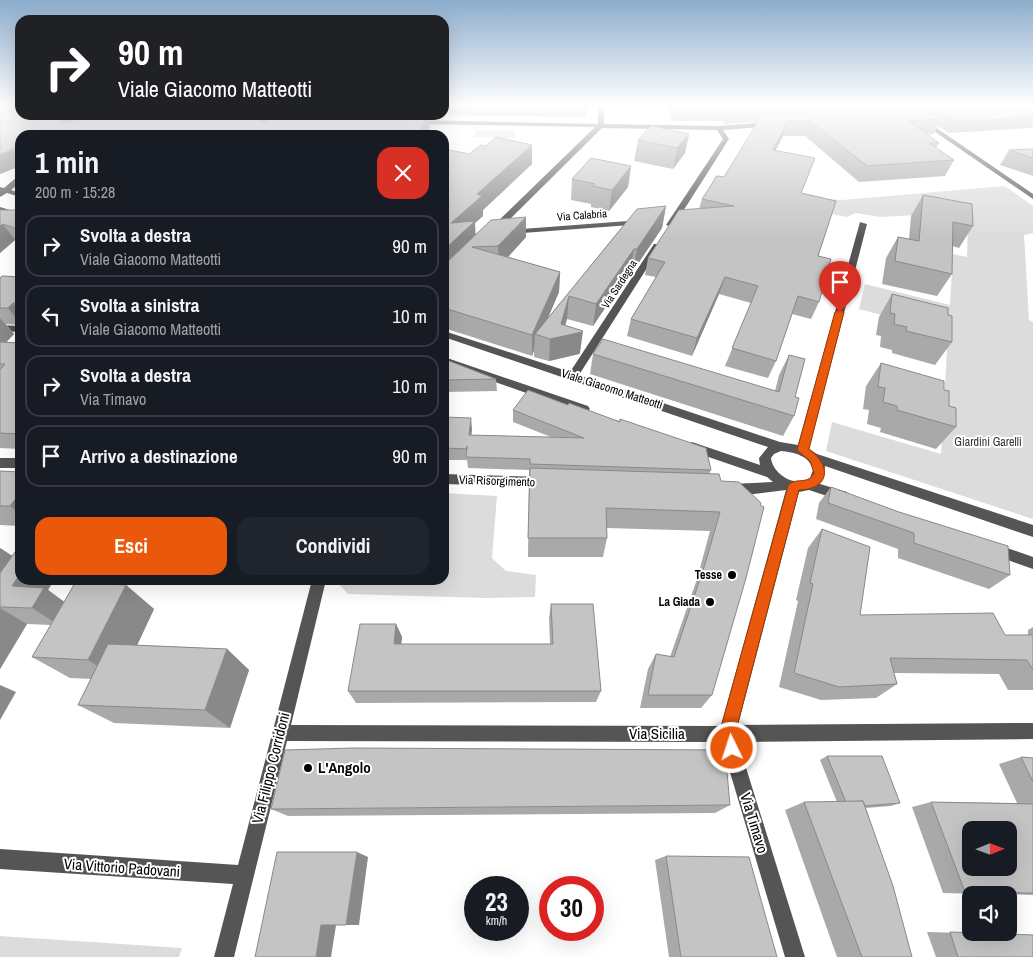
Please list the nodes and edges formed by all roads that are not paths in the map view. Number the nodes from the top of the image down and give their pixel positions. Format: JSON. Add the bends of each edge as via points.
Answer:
{"nodes":[{"id":1,"x":576,"y":150,"type":"edge"},
{"id":2,"x":719,"y":150,"type":"edge"},
{"id":3,"x":965,"y":150,"type":"edge"},
{"id":4,"x":15,"y":182,"type":"edge"},
{"id":5,"x":1033,"y":184,"type":"edge"},
{"id":6,"x":1016,"y":185,"type":"junction"},
{"id":7,"x":2,"y":191,"type":"edge"},
{"id":8,"x":15,"y":195,"type":"edge"},
{"id":9,"x":1033,"y":196,"type":"edge"},
{"id":10,"x":0,"y":209,"type":"edge"},
{"id":11,"x":15,"y":214,"type":"edge"},
{"id":12,"x":648,"y":221,"type":"edge"},
{"id":13,"x":862,"y":224,"type":"dead end"},
{"id":14,"x":0,"y":328,"type":"edge"},
{"id":15,"x":15,"y":329,"type":"edge"},
{"id":16,"x":449,"y":336,"type":"edge"},
{"id":17,"x":449,"y":362,"type":"edge"},
{"id":18,"x":573,"y":376,"type":"junction"},
{"id":19,"x":594,"y":413,"type":"edge"},
{"id":20,"x":677,"y":442,"type":"edge"},
{"id":21,"x":780,"y":446,"type":"junction"},
{"id":22,"x":803,"y":450,"type":"junction"},
{"id":23,"x":814,"y":458,"type":"junction"},
{"id":24,"x":15,"y":461,"type":"edge"},
{"id":25,"x":0,"y":463,"type":"edge"},
{"id":26,"x":770,"y":473,"type":"junction"},
{"id":27,"x":449,"y":479,"type":"edge"},
{"id":28,"x":560,"y":483,"type":"edge"},
{"id":29,"x":798,"y":485,"type":"junction"},
{"id":30,"x":715,"y":488,"type":"edge"},
{"id":31,"x":856,"y":501,"type":"edge"},
{"id":32,"x":1033,"y":531,"type":"edge"},
{"id":33,"x":977,"y":543,"type":"edge"},
{"id":34,"x":1033,"y":563,"type":"edge"},
{"id":35,"x":318,"y":585,"type":"edge"},
{"id":36,"x":1033,"y":731,"type":"edge"},
{"id":37,"x":280,"y":733,"type":"junction"},
{"id":38,"x":727,"y":734,"type":"junction"},
{"id":39,"x":0,"y":859,"type":"edge"},
{"id":40,"x":245,"y":875,"type":"junction"},
{"id":41,"x":224,"y":957,"type":"edge"},
{"id":42,"x":795,"y":957,"type":"edge"}],
"edges":[{"from":1,"to":12,"type":"street","name":"Via Calabria","via":[[489,235]]},
{"from":2,"to":18,"type":"street","name":"Via Sardegna","via":[[670,220]]},
{"from":3,"to":6,"type":"street"},
{"from":4,"to":7,"type":"street"},
{"from":5,"to":6,"type":"street"},
{"from":6,"to":9,"type":"street"},
{"from":7,"to":8,"type":"street"},
{"from":10,"to":11,"type":"street"},
{"from":13,"to":22,"type":"street"},
{"from":14,"to":15,"type":"street"},
{"from":16,"to":18,"type":"street","name":"Viale Giacomo Matteotti"},
{"from":17,"to":19,"type":"street"},
{"from":18,"to":21,"type":"street","name":"Viale Giacomo Matteotti"},
{"from":20,"to":26,"type":"street"},
{"from":21,"to":22,"type":"street","name":"Viale Giacomo Matteotti"},
{"from":21,"to":26,"type":"street","via":[[767,453],[766,466]]},
{"from":22,"to":23,"type":"street","name":"Viale Giacomo Matteotti"},
{"from":23,"to":29,"type":"street","via":[[820,473],[816,482]]},
{"from":23,"to":32,"type":"street","name":"Viale Giacomo Matteotti"},
{"from":24,"to":25,"type":"street"},
{"from":26,"to":29,"type":"street","via":[[778,480]]},
{"from":27,"to":28,"type":"street","name":"Via Risorgimento"},
{"from":29,"to":30,"type":"street"},
{"from":29,"to":31,"type":"street"},
{"from":29,"to":38,"type":"street"},
{"from":33,"to":34,"type":"street"},
{"from":35,"to":37,"type":"street","name":"Via Filippo Corridoni"},
{"from":36,"to":38,"type":"street","name":"Via Sicilia"},
{"from":37,"to":38,"type":"street","name":"Via Sicilia"},
{"from":37,"to":40,"type":"street","name":"Via Filippo Corridoni"},
{"from":38,"to":42,"type":"street","name":"Via Timavo"},
{"from":39,"to":40,"type":"street","name":"Via Vittorio Padovani"},
{"from":40,"to":41,"type":"street","name":"Via Filippo Corridoni"}]}
